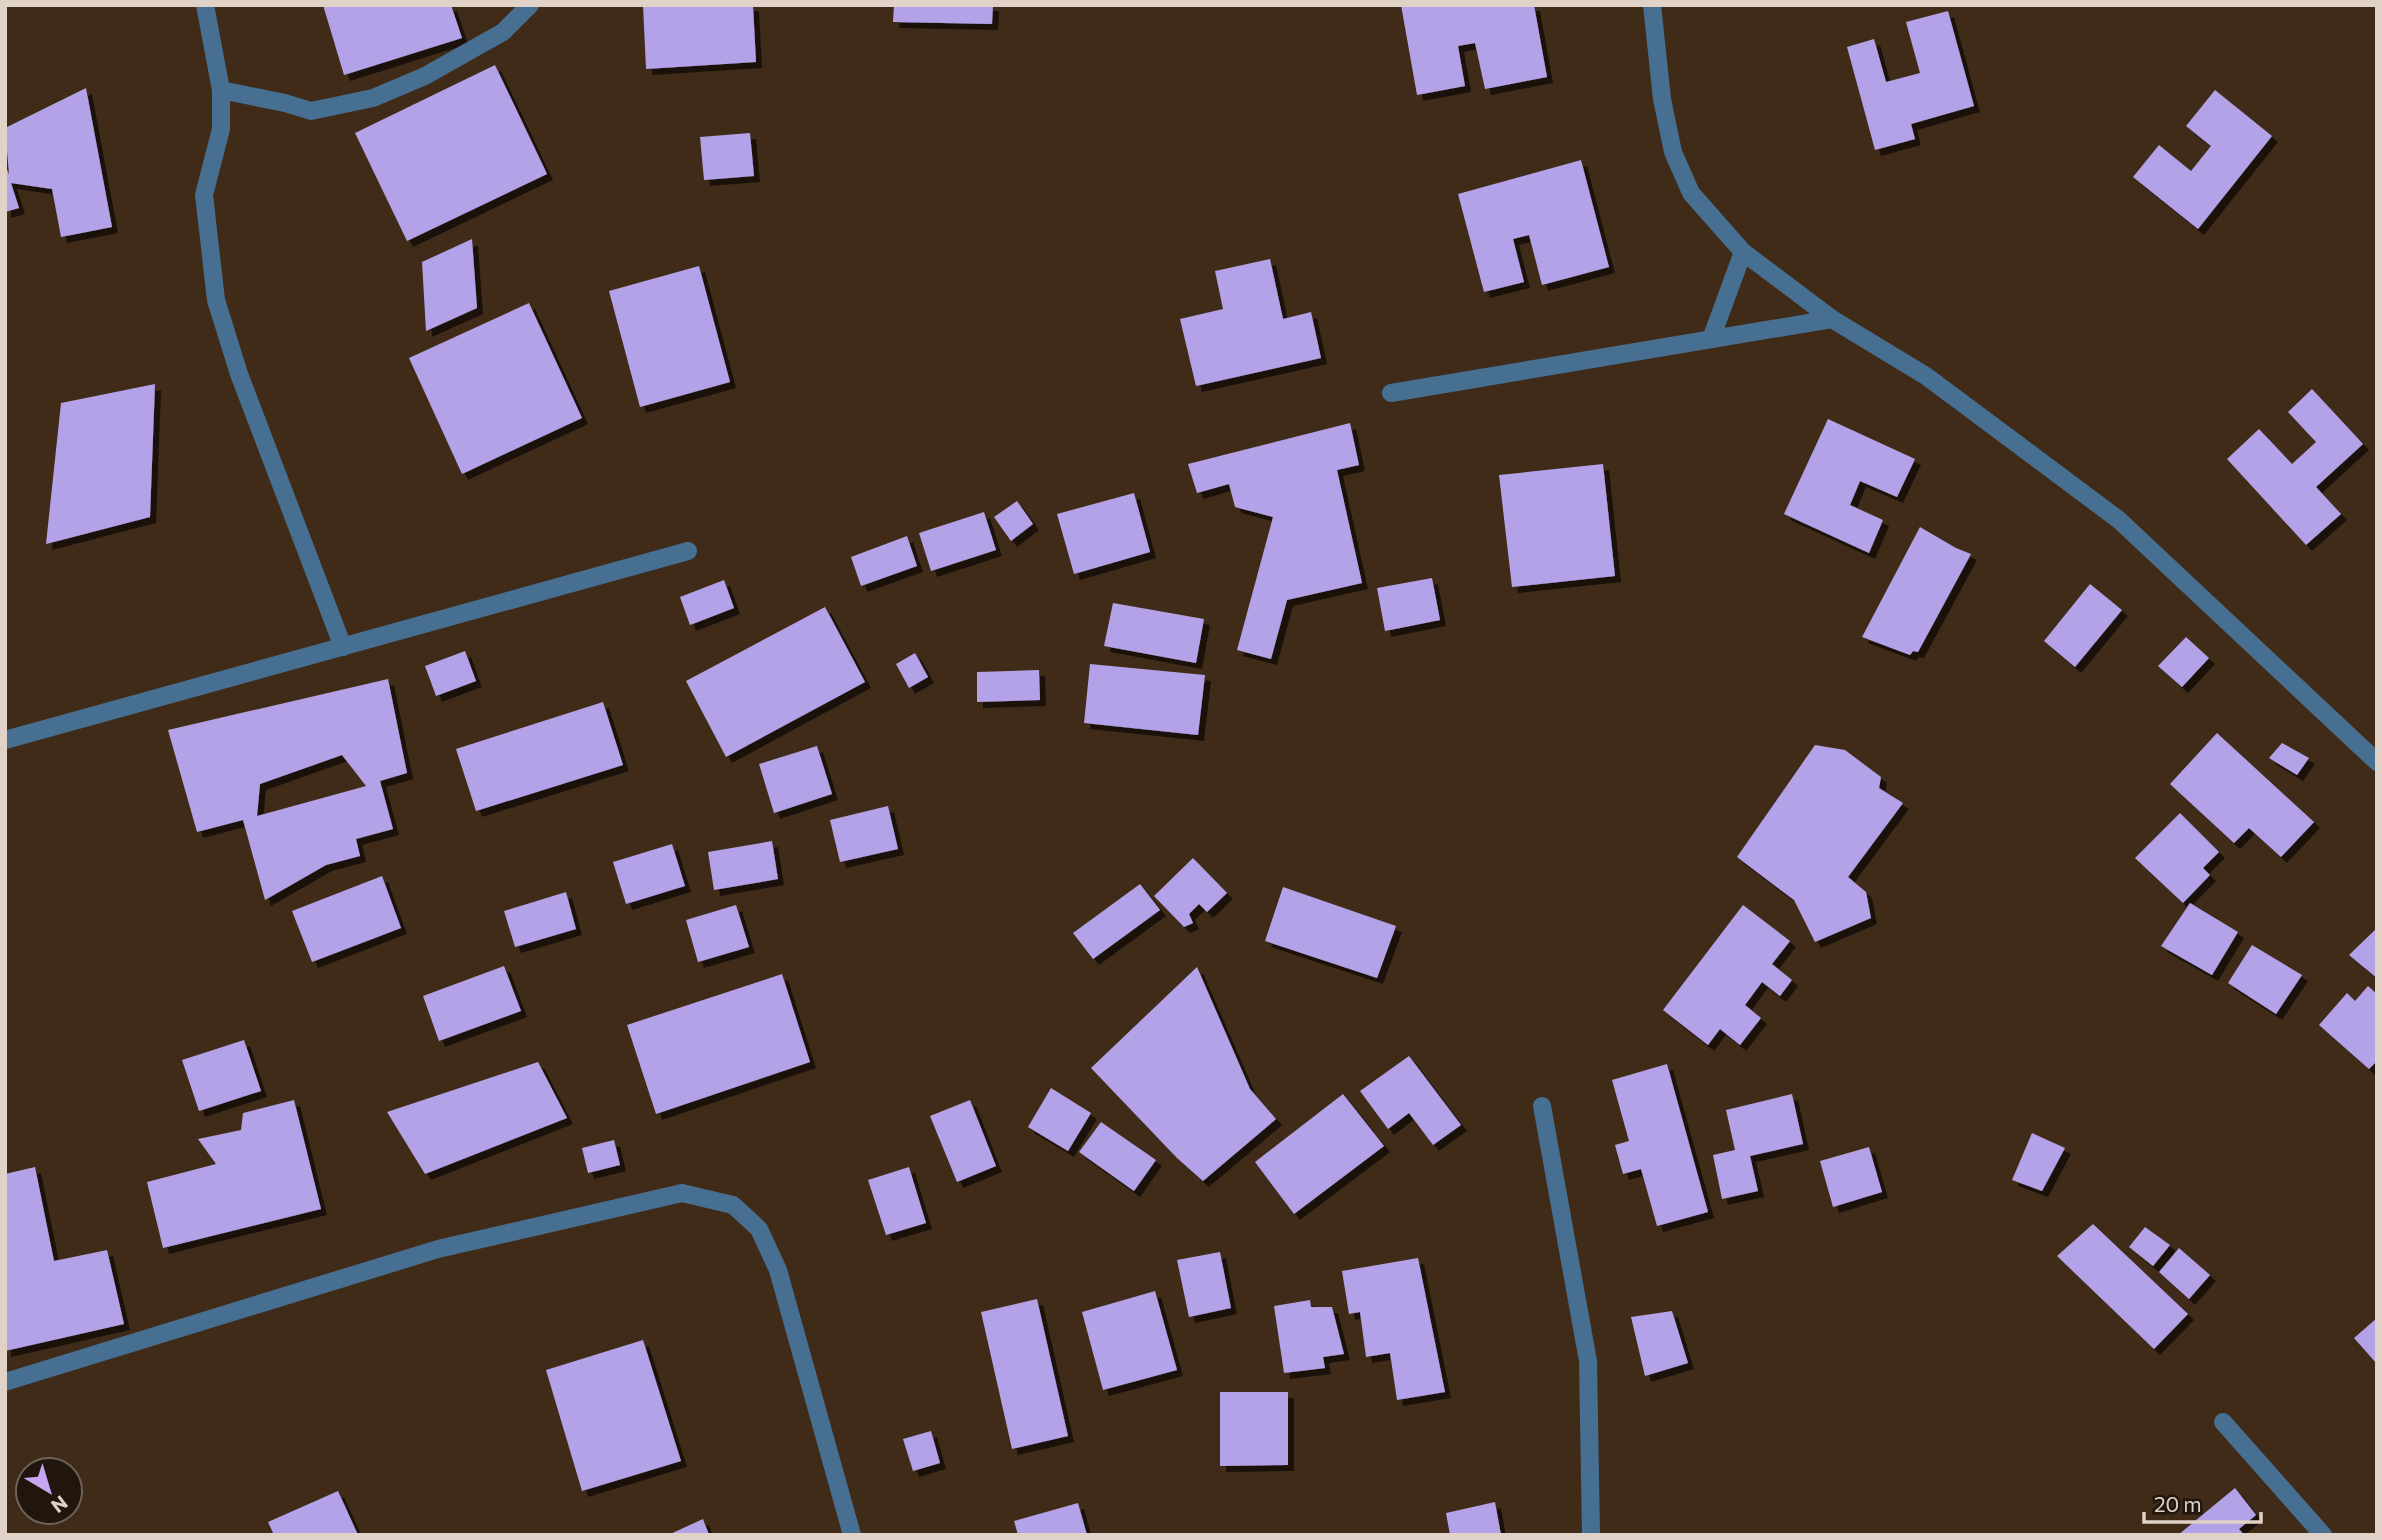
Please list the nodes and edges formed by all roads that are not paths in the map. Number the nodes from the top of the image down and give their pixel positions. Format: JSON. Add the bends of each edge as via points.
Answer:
{"nodes":[{"id":1,"x":205,"y":5,"type":"edge"},
{"id":2,"x":530,"y":5,"type":"edge"},
{"id":3,"x":1651,"y":5,"type":"edge"},
{"id":4,"x":221,"y":90,"type":"junction"},
{"id":5,"x":1743,"y":252,"type":"junction"},
{"id":6,"x":1832,"y":319,"type":"junction"},
{"id":7,"x":1711,"y":339,"type":"junction"},
{"id":8,"x":1391,"y":393,"type":"dead end"},
{"id":9,"x":688,"y":551,"type":"dead end"},
{"id":10,"x":343,"y":647,"type":"junction"},
{"id":11,"x":5,"y":740,"type":"edge"},
{"id":12,"x":2377,"y":762,"type":"edge"},
{"id":13,"x":1542,"y":1106,"type":"dead end"},
{"id":14,"x":5,"y":1381,"type":"edge"},
{"id":15,"x":2224,"y":1422,"type":"dead end"},
{"id":16,"x":852,"y":1535,"type":"edge"},
{"id":17,"x":1591,"y":1535,"type":"edge"},
{"id":18,"x":2323,"y":1535,"type":"edge"}],
"edges":[{"from":1,"to":4,"type":"street"},
{"from":2,"to":4,"type":"street","via":[[503,32],[425,76],[373,98],[311,111]]},
{"from":3,"to":5,"type":"street","via":[[1673,152],[1691,193]]},
{"from":4,"to":10,"type":"street","via":[[221,129],[204,195],[216,300],[239,374]]},
{"from":5,"to":6,"type":"street"},
{"from":5,"to":7,"type":"street"},
{"from":6,"to":7,"type":"street"},
{"from":6,"to":12,"type":"street","via":[[1926,376],[2119,520]]},
{"from":7,"to":8,"type":"street"},
{"from":9,"to":10,"type":"street"},
{"from":10,"to":11,"type":"street"},
{"from":13,"to":17,"type":"street","via":[[1588,1361]]},
{"from":14,"to":16,"type":"street","via":[[438,1250],[682,1194],[733,1205],[759,1229],[778,1270]]},
{"from":15,"to":18,"type":"street"}]}
